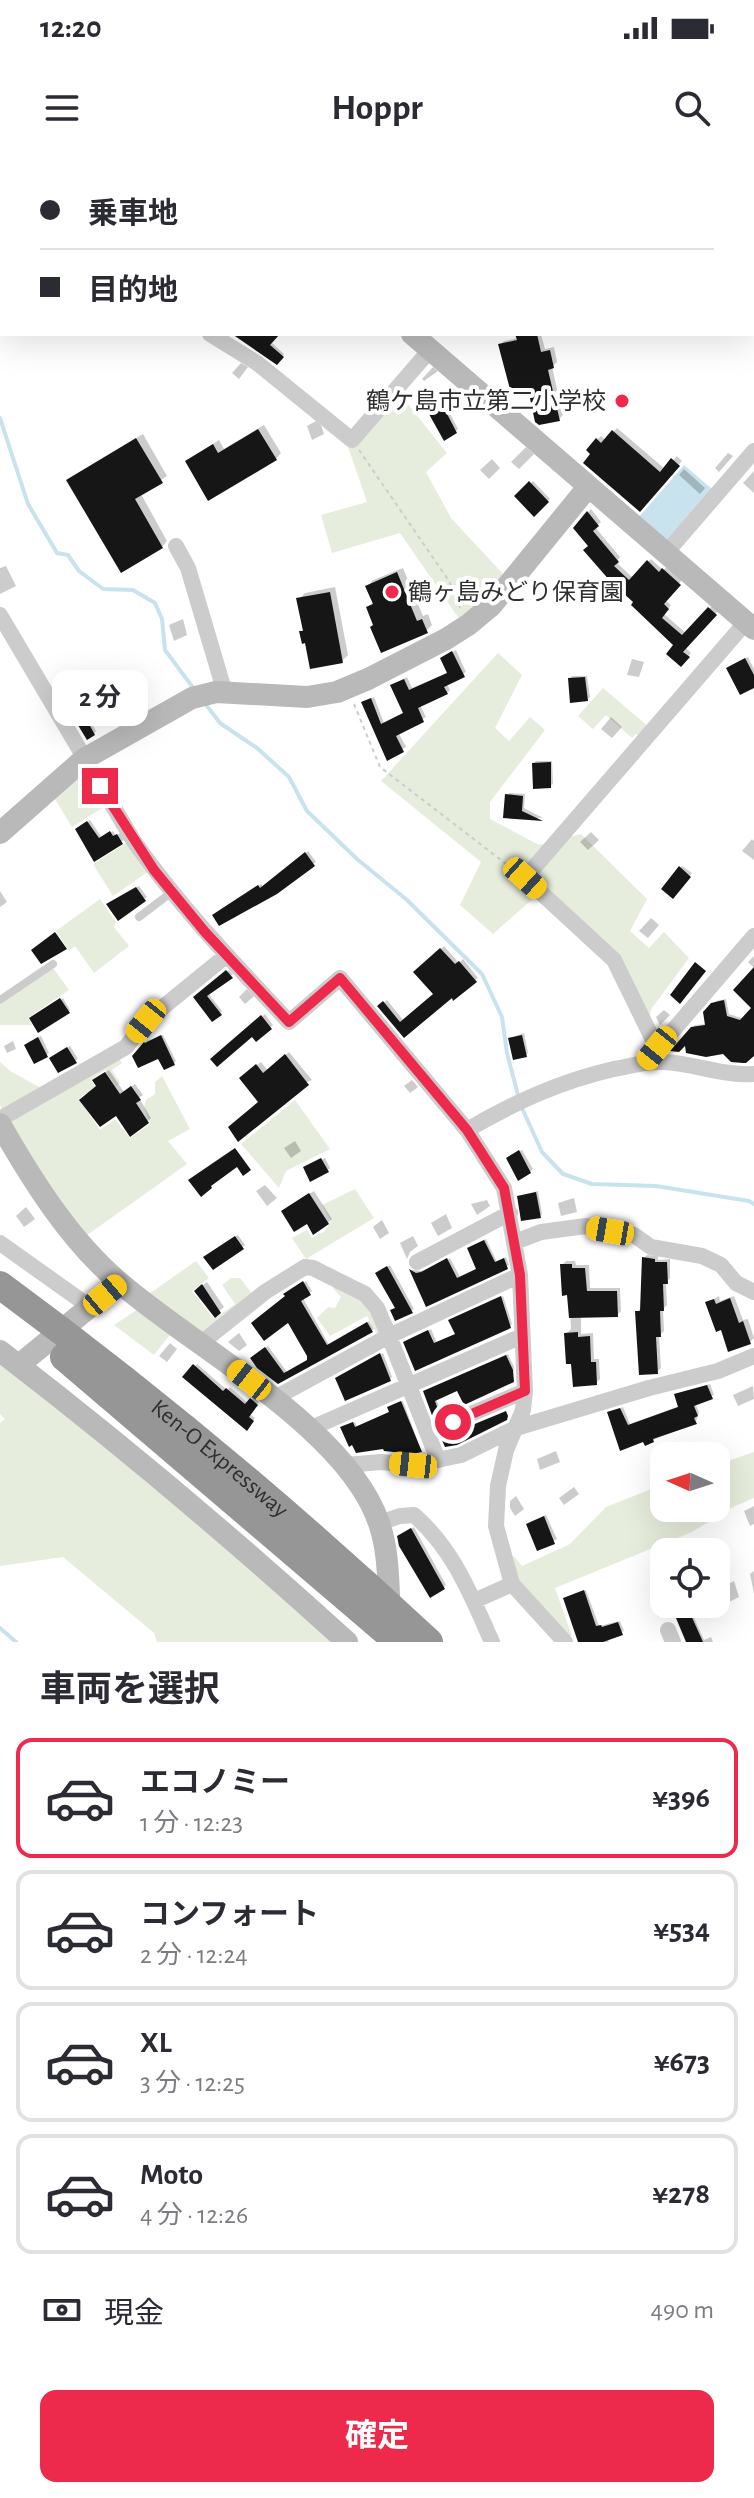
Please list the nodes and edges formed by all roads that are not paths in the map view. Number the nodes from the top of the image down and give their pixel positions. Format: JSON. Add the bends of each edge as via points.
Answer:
{"nodes":[{"id":1,"x":213,"y":336,"type":"edge"},
{"id":2,"x":414,"y":336,"type":"edge"},
{"id":3,"x":430,"y":350,"type":"junction"},
{"id":4,"x":754,"y":451,"type":"edge"},
{"id":5,"x":588,"y":487,"type":"junction"},
{"id":6,"x":176,"y":546,"type":"dead end"},
{"id":7,"x":666,"y":553,"type":"junction"},
{"id":8,"x":0,"y":615,"type":"edge"},
{"id":9,"x":751,"y":625,"type":"edge"},
{"id":10,"x":225,"y":693,"type":"junction"},
{"id":11,"x":84,"y":759,"type":"junction"},
{"id":12,"x":0,"y":833,"type":"edge"},
{"id":13,"x":172,"y":892,"type":"junction"},
{"id":14,"x":139,"y":917,"type":"dead end"},
{"id":15,"x":754,"y":936,"type":"edge"},
{"id":16,"x":227,"y":955,"type":"junction"},
{"id":17,"x":53,"y":964,"type":"dead end"},
{"id":18,"x":0,"y":1000,"type":"edge"},
{"id":19,"x":657,"y":1048,"type":"junction"},
{"id":20,"x":646,"y":1062,"type":"junction"},
{"id":21,"x":754,"y":1074,"type":"edge"},
{"id":22,"x":0,"y":1121,"type":"edge"},
{"id":23,"x":467,"y":1130,"type":"junction"},
{"id":24,"x":510,"y":1213,"type":"junction"},
{"id":25,"x":515,"y":1242,"type":"junction"},
{"id":26,"x":0,"y":1243,"type":"edge"},
{"id":27,"x":417,"y":1262,"type":"dead end"},
{"id":28,"x":520,"y":1275,"type":"junction"},
{"id":29,"x":119,"y":1283,"type":"junction"},
{"id":30,"x":0,"y":1285,"type":"edge"},
{"id":31,"x":754,"y":1292,"type":"edge"},
{"id":32,"x":90,"y":1307,"type":"junction"},
{"id":33,"x":0,"y":1308,"type":"edge"},
{"id":34,"x":32,"y":1320,"type":"junction"},
{"id":35,"x":389,"y":1336,"type":"junction"},
{"id":36,"x":522,"y":1336,"type":"junction"},
{"id":37,"x":201,"y":1343,"type":"junction"},
{"id":38,"x":0,"y":1351,"type":"edge"},
{"id":39,"x":754,"y":1356,"type":"edge"},
{"id":40,"x":19,"y":1365,"type":"junction"},
{"id":41,"x":409,"y":1386,"type":"junction"},
{"id":42,"x":525,"y":1391,"type":"junction"},
{"id":43,"x":273,"y":1399,"type":"junction"},
{"id":44,"x":516,"y":1428,"type":"junction"},
{"id":45,"x":309,"y":1429,"type":"junction"},
{"id":46,"x":428,"y":1432,"type":"junction"},
{"id":47,"x":438,"y":1460,"type":"junction"},
{"id":48,"x":346,"y":1465,"type":"junction"},
{"id":49,"x":379,"y":1523,"type":"junction"},
{"id":50,"x":512,"y":1584,"type":"junction"},
{"id":51,"x":357,"y":1590,"type":"junction"},
{"id":52,"x":474,"y":1601,"type":"junction"},
{"id":53,"x":347,"y":1642,"type":"edge"},
{"id":54,"x":397,"y":1642,"type":"edge"},
{"id":55,"x":429,"y":1642,"type":"edge"},
{"id":56,"x":492,"y":1642,"type":"edge"},
{"id":57,"x":565,"y":1642,"type":"edge"}],
"edges":[{"from":1,"to":3,"type":"street","via":[[257,363],[352,440]]},
{"from":2,"to":3,"type":"street"},
{"from":3,"to":5,"type":"street"},
{"from":4,"to":7,"type":"street"},
{"from":5,"to":7,"type":"street"},
{"from":5,"to":10,"type":"street","via":[[491,606],[468,625],[347,688],[307,697]]},
{"from":6,"to":10,"type":"street","via":[[188,568]]},
{"from":7,"to":9,"type":"street"},
{"from":8,"to":11,"type":"street"},
{"from":9,"to":19,"type":"street","via":[[525,878],[614,960]]},
{"from":10,"to":11,"type":"street","via":[[192,698]]},
{"from":11,"to":12,"type":"street"},
{"from":11,"to":13,"type":"street"},
{"from":13,"to":14,"type":"lane"},
{"from":13,"to":16,"type":"street"},
{"from":15,"to":19,"type":"street"},
{"from":16,"to":22,"type":"street","via":[[146,1021],[126,1047]]},
{"from":16,"to":23,"type":"street","via":[[289,1022],[340,978]]},
{"from":17,"to":18,"type":"lane"},
{"from":19,"to":20,"type":"street"},
{"from":20,"to":21,"type":"street"},
{"from":20,"to":23,"type":"street","via":[[543,1090]]},
{"from":22,"to":29,"type":"street","via":[[29,1174]]},
{"from":23,"to":24,"type":"street","via":[[497,1174]]},
{"from":24,"to":25,"type":"street"},
{"from":24,"to":27,"type":"street"},
{"from":25,"to":28,"type":"street"},
{"from":25,"to":31,"type":"street","via":[[541,1232],[586,1226],[634,1235],[651,1247],[721,1265],[736,1283]]},
{"from":26,"to":32,"type":"street"},
{"from":28,"to":35,"type":"street"},
{"from":28,"to":36,"type":"street"},
{"from":29,"to":32,"type":"street"},
{"from":29,"to":37,"type":"street"},
{"from":30,"to":34,"type":"highway","name":"Ken-O Expressway"},
{"from":32,"to":40,"type":"street"},
{"from":33,"to":34,"type":"highway","name":"Ken-O Expressway"},
{"from":34,"to":51,"type":"highway","name":"Ken-O Expressway","via":[[227,1463]]},
{"from":35,"to":37,"type":"street","via":[[365,1294],[305,1267]]},
{"from":35,"to":41,"type":"street"},
{"from":35,"to":43,"type":"street"},
{"from":36,"to":41,"type":"street"},
{"from":36,"to":42,"type":"street"},
{"from":37,"to":43,"type":"street"},
{"from":38,"to":40,"type":"street"},
{"from":39,"to":44,"type":"street"},
{"from":40,"to":53,"type":"street"},
{"from":41,"to":45,"type":"street"},
{"from":41,"to":46,"type":"street"},
{"from":42,"to":44,"type":"street"},
{"from":42,"to":46,"type":"street"},
{"from":43,"to":45,"type":"street"},
{"from":44,"to":47,"type":"street","via":[[461,1455]]},
{"from":44,"to":50,"type":"street","via":[[498,1486],[496,1526]]},
{"from":45,"to":48,"type":"street"},
{"from":46,"to":47,"type":"street"},
{"from":47,"to":48,"type":"street"},
{"from":48,"to":49,"type":"street"},
{"from":49,"to":52,"type":"street","via":[[414,1515],[448,1551]]},
{"from":49,"to":54,"type":"street"},
{"from":50,"to":52,"type":"street"},
{"from":50,"to":57,"type":"street"},
{"from":51,"to":54,"type":"highway","name":"Ken-O Expressway"},
{"from":51,"to":55,"type":"highway","name":"Ken-O Expressway"},
{"from":52,"to":56,"type":"street"}]}
